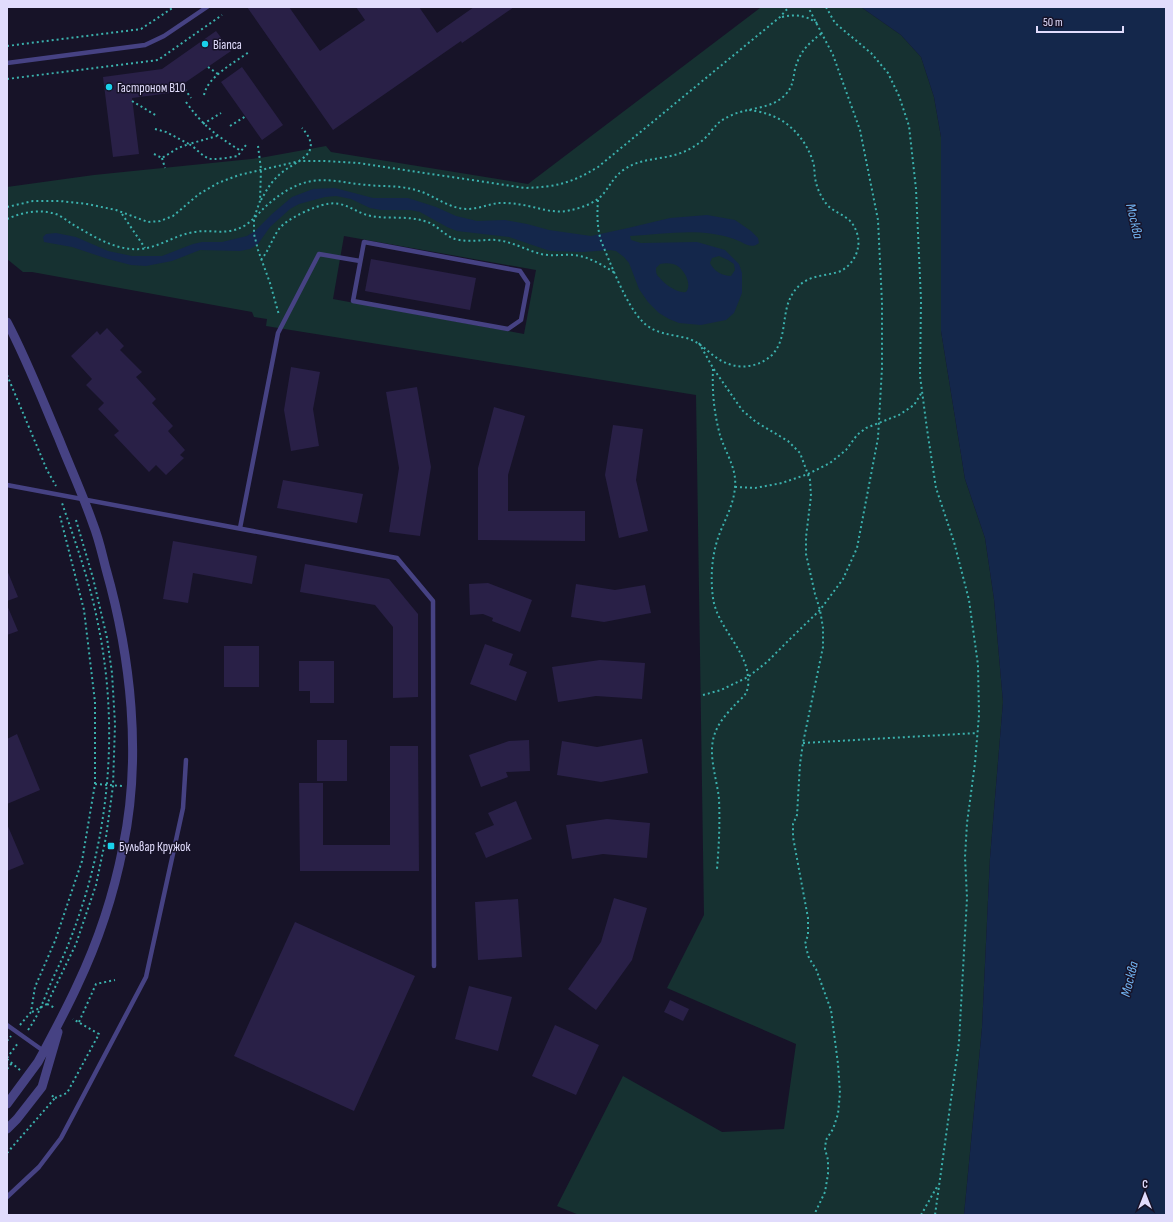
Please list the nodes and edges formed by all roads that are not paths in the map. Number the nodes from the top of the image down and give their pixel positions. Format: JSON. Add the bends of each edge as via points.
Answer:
{"nodes":[{"id":1,"x":207,"y":7,"type":"edge"},
{"id":2,"x":7,"y":63,"type":"edge"},
{"id":3,"x":360,"y":261,"type":"junction"},
{"id":4,"x":7,"y":322,"type":"edge"},
{"id":5,"x":7,"y":485,"type":"edge"},
{"id":6,"x":83,"y":498,"type":"junction"},
{"id":7,"x":240,"y":528,"type":"junction"},
{"id":8,"x":186,"y":760,"type":"dead end"},
{"id":9,"x":434,"y":966,"type":"dead end"},
{"id":10,"x":7,"y":1025,"type":"edge"},
{"id":11,"x":47,"y":1054,"type":"junction"},
{"id":12,"x":7,"y":1104,"type":"edge"},
{"id":13,"x":7,"y":1130,"type":"edge"},
{"id":14,"x":7,"y":1197,"type":"edge"}],
"edges":[{"from":1,"to":2,"type":"lane","via":[[164,36],[145,45]]},
{"from":3,"to":3,"type":"lane","via":[[353,301],[508,329],[521,320],[528,283],[520,271],[364,242]]},
{"from":3,"to":7,"type":"lane","via":[[319,254],[278,333]]},
{"from":4,"to":6,"type":"street","via":[[29,367]]},
{"from":5,"to":6,"type":"lane"},
{"from":6,"to":7,"type":"lane"},
{"from":6,"to":11,"type":"street","via":[[113,592],[124,646],[131,698],[131,786],[123,846],[107,907],[77,987],[63,1013]]},
{"from":7,"to":9,"type":"lane","via":[[398,558],[433,601]]},
{"from":8,"to":14,"type":"lane","via":[[184,808],[146,977],[61,1138],[39,1167]]},
{"from":10,"to":11,"type":"lane"},
{"from":11,"to":12,"type":"street","via":[[38,1062]]},
{"from":11,"to":13,"type":"street","via":[[42,1087]]}]}
